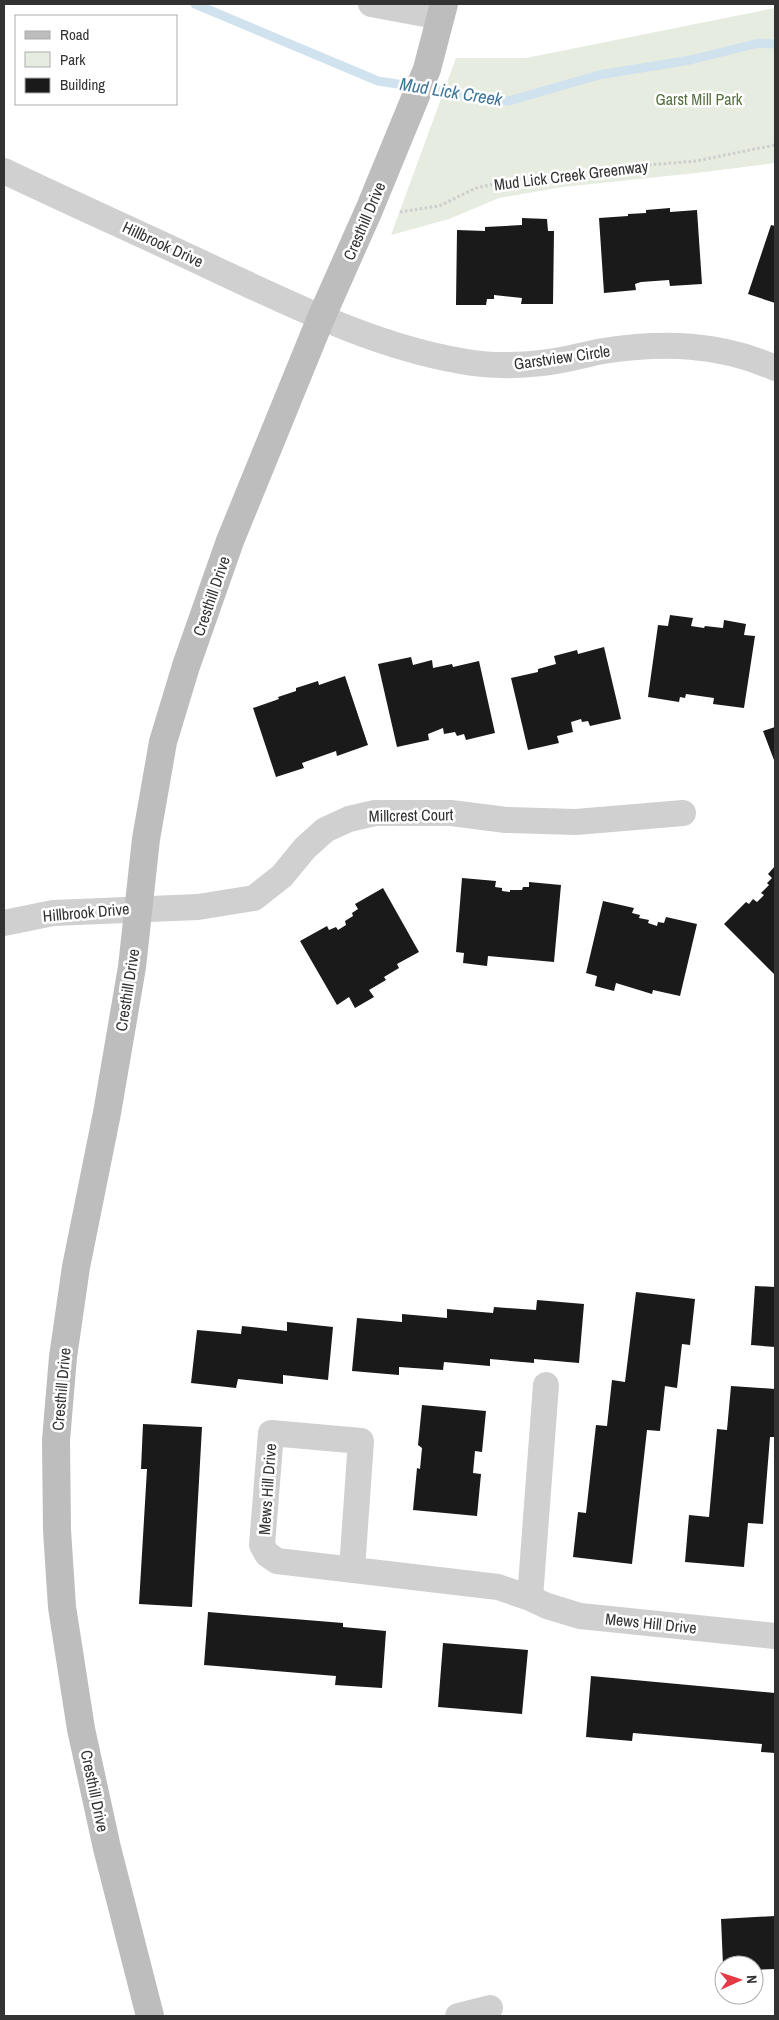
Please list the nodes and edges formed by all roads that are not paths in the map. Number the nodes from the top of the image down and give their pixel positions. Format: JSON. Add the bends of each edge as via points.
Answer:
{"nodes":[{"id":1,"x":371,"y":4,"type":"edge"},
{"id":2,"x":443,"y":10,"type":"edge"},
{"id":3,"x":4,"y":171,"type":"edge"},
{"id":4,"x":321,"y":318,"type":"junction"},
{"id":5,"x":775,"y":368,"type":"edge"},
{"id":6,"x":683,"y":813,"type":"dead end"},
{"id":7,"x":139,"y":908,"type":"junction"},
{"id":8,"x":4,"y":923,"type":"edge"},
{"id":9,"x":546,"y":1385,"type":"dead end"},
{"id":10,"x":352,"y":1569,"type":"junction"},
{"id":11,"x":530,"y":1598,"type":"junction"},
{"id":12,"x":775,"y":1636,"type":"edge"},
{"id":13,"x":490,"y":2008,"type":"dead end"},
{"id":14,"x":150,"y":2016,"type":"edge"},
{"id":15,"x":458,"y":2016,"type":"edge"}],
"edges":[{"from":1,"to":2,"type":"street"},
{"from":2,"to":4,"type":"street","name":"Cresthill Drive","via":[[427,69]]},
{"from":3,"to":4,"type":"street","name":"Hillbrook Drive"},
{"from":4,"to":5,"type":"street","name":"Garstview Circle","via":[[390,343],[461,361],[497,365],[542,363],[664,345],[712,348],[756,359]]},
{"from":4,"to":7,"type":"street","name":"Cresthill Drive","via":[[230,541],[186,666],[163,742],[146,839]]},
{"from":6,"to":7,"type":"street","name":"Millcrest Court","via":[[576,822],[506,820],[451,812],[375,813],[349,819],[325,830],[282,876],[254,898],[198,907]]},
{"from":7,"to":8,"type":"street","name":"Hillbrook Drive","via":[[53,913]]},
{"from":7,"to":14,"type":"street","name":"Cresthill Drive","via":[[132,967],[62,1357],[56,1440],[56,1500],[62,1608],[81,1729],[107,1848]]},
{"from":9,"to":11,"type":"street"},
{"from":10,"to":10,"type":"street","name":"Mews Hill Drive","via":[[277,1561],[267,1554],[262,1545],[271,1433],[361,1441]]},
{"from":10,"to":11,"type":"street","name":"Mews Hill Drive","via":[[474,1582]]},
{"from":11,"to":12,"type":"street","name":"Mews Hill Drive","via":[[580,1616]]},
{"from":13,"to":15,"type":"street"}]}
